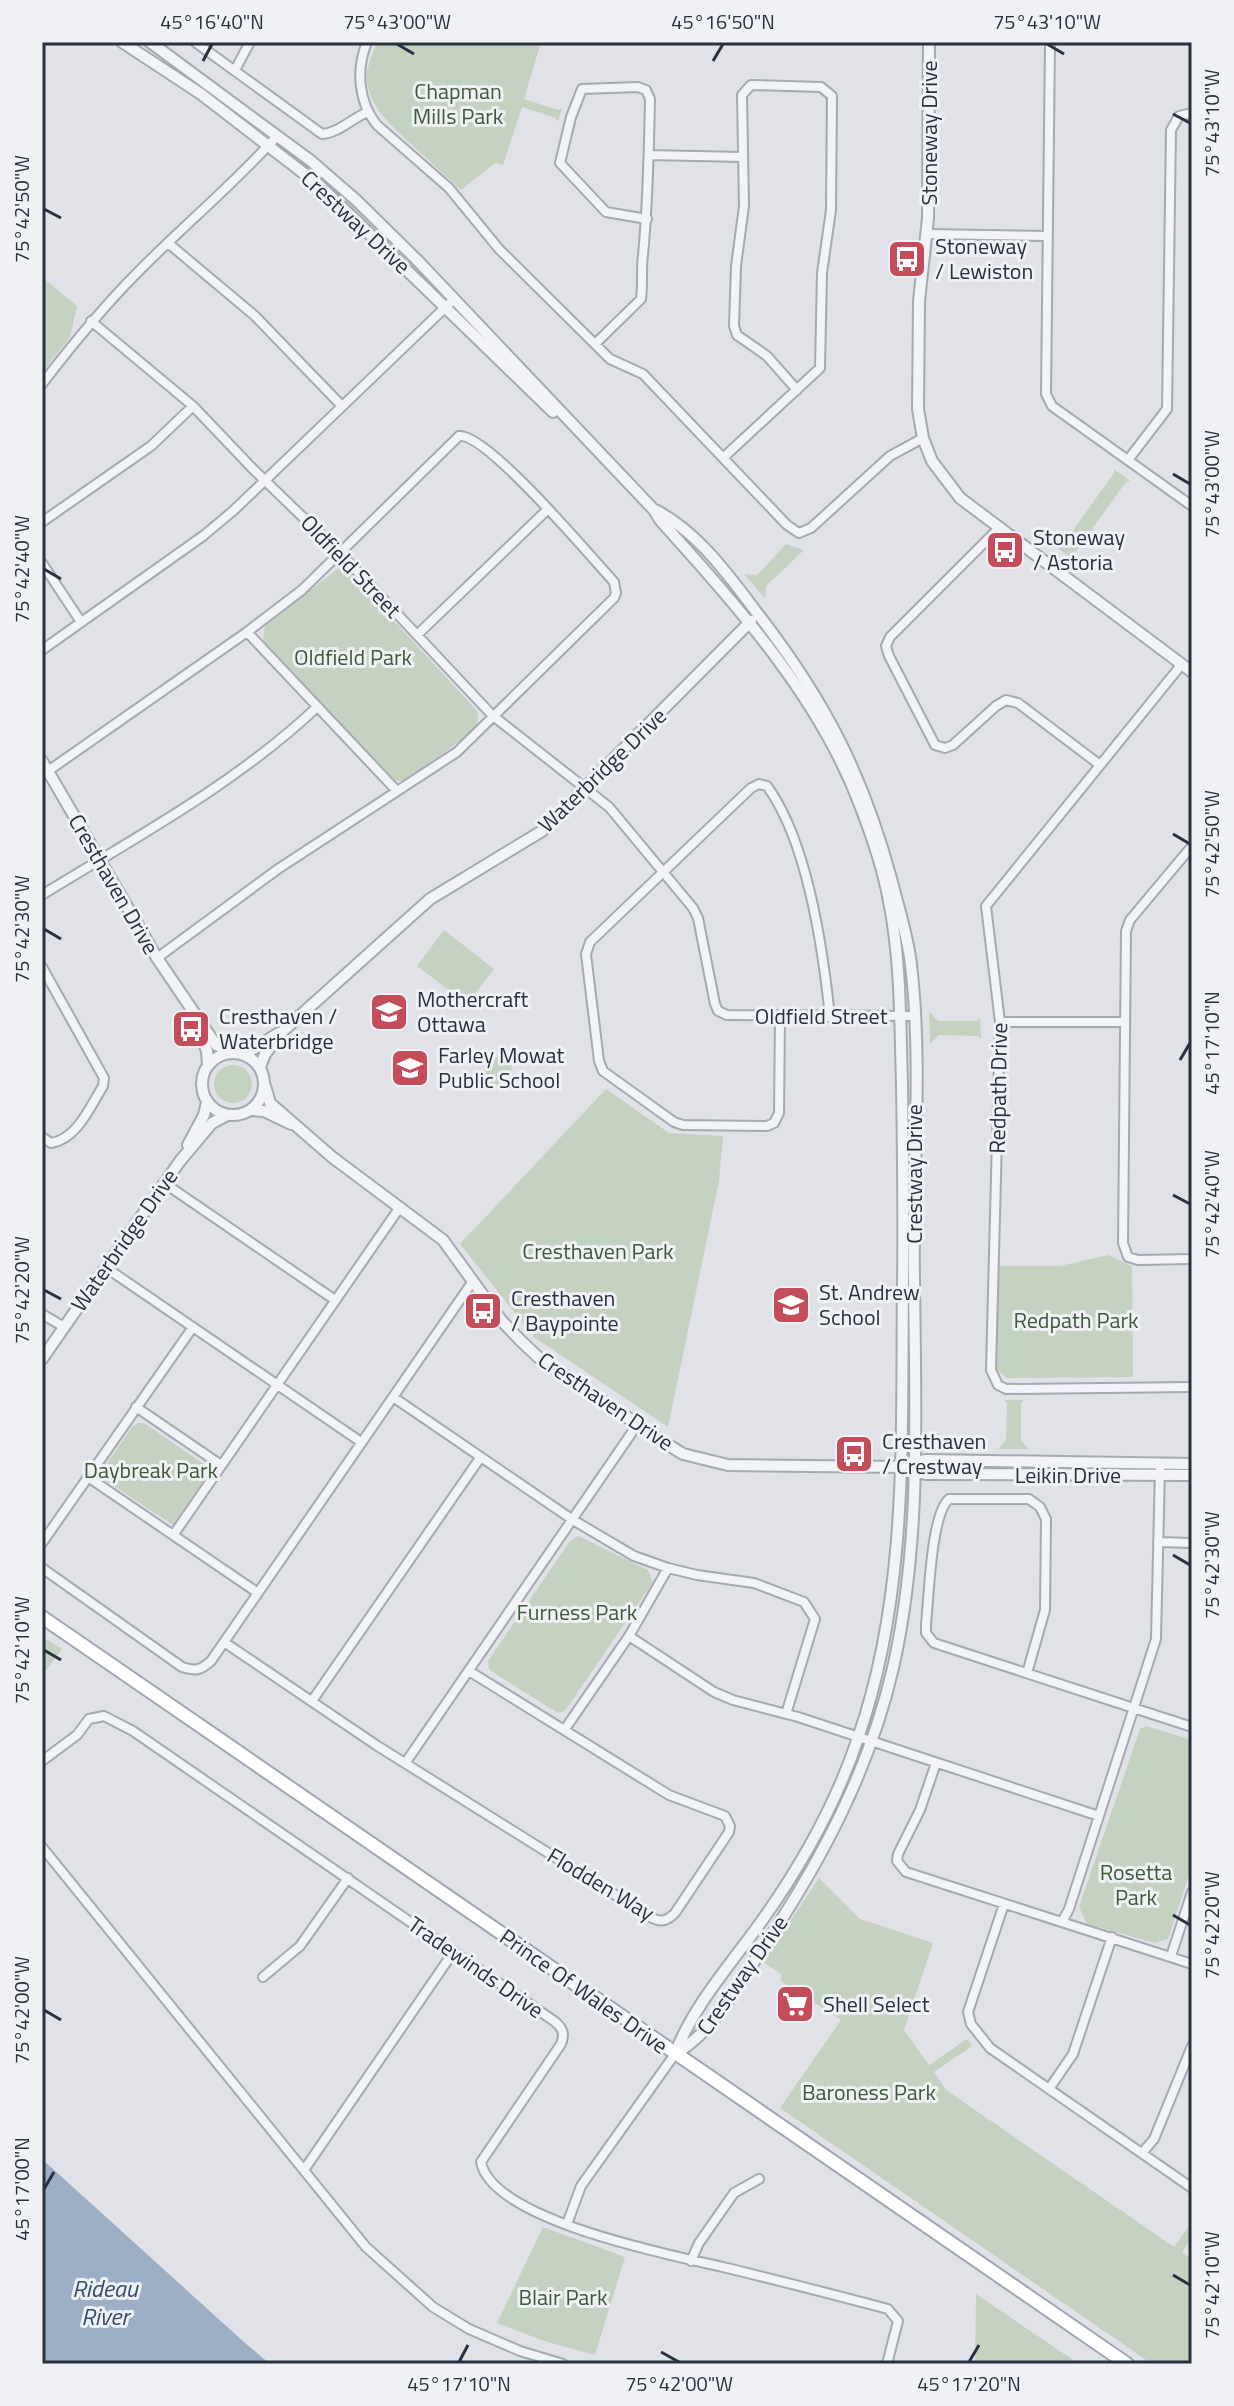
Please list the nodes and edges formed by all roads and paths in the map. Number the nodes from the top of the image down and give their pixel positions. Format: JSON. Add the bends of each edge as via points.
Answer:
{"nodes":[{"id":1,"x":122,"y":42,"type":"edge"},
{"id":2,"x":150,"y":42,"type":"edge"},
{"id":3,"x":195,"y":42,"type":"edge"},
{"id":4,"x":250,"y":42,"type":"edge"},
{"id":5,"x":367,"y":42,"type":"edge"},
{"id":6,"x":929,"y":42,"type":"edge"},
{"id":7,"x":1050,"y":42,"type":"edge"},
{"id":8,"x":235,"y":70,"type":"junction"},
{"id":9,"x":368,"y":112,"type":"junction"},
{"id":10,"x":1192,"y":113,"type":"edge"},
{"id":11,"x":277,"y":136,"type":"junction"},
{"id":12,"x":269,"y":145,"type":"junction"},
{"id":13,"x":649,"y":155,"type":"junction"},
{"id":14,"x":743,"y":157,"type":"junction"},
{"id":15,"x":647,"y":219,"type":"junction"},
{"id":16,"x":927,"y":234,"type":"junction"},
{"id":17,"x":1047,"y":236,"type":"junction"},
{"id":18,"x":168,"y":243,"type":"junction"},
{"id":19,"x":453,"y":300,"type":"junction"},
{"id":20,"x":444,"y":309,"type":"junction"},
{"id":21,"x":91,"y":321,"type":"junction"},
{"id":22,"x":595,"y":344,"type":"junction"},
{"id":23,"x":42,"y":384,"type":"edge"},
{"id":24,"x":797,"y":390,"type":"junction"},
{"id":25,"x":341,"y":405,"type":"junction"},
{"id":26,"x":193,"y":406,"type":"junction"},
{"id":27,"x":571,"y":425,"type":"junction"},
{"id":28,"x":923,"y":438,"type":"junction"},
{"id":29,"x":724,"y":457,"type":"junction"},
{"id":30,"x":1128,"y":460,"type":"junction"},
{"id":31,"x":265,"y":480,"type":"junction"},
{"id":32,"x":1192,"y":506,"type":"edge"},
{"id":33,"x":547,"y":510,"type":"junction"},
{"id":34,"x":654,"y":510,"type":"junction"},
{"id":35,"x":42,"y":522,"type":"edge"},
{"id":36,"x":999,"y":528,"type":"junction"},
{"id":37,"x":341,"y":554,"type":"junction"},
{"id":38,"x":42,"y":563,"type":"edge"},
{"id":39,"x":758,"y":614,"type":"junction"},
{"id":40,"x":81,"y":622,"type":"junction"},
{"id":41,"x":748,"y":623,"type":"junction"},
{"id":42,"x":247,"y":632,"type":"junction"},
{"id":43,"x":417,"y":635,"type":"junction"},
{"id":44,"x":42,"y":650,"type":"edge"},
{"id":45,"x":1182,"y":664,"type":"junction"},
{"id":46,"x":1192,"y":672,"type":"edge"},
{"id":47,"x":317,"y":707,"type":"junction"},
{"id":48,"x":492,"y":715,"type":"junction"},
{"id":49,"x":1100,"y":765,"type":"junction"},
{"id":50,"x":45,"y":766,"type":"edge"},
{"id":51,"x":585,"y":788,"type":"junction"},
{"id":52,"x":396,"y":790,"type":"junction"},
{"id":53,"x":1192,"y":846,"type":"edge"},
{"id":54,"x":99,"y":860,"type":"junction"},
{"id":55,"x":663,"y":873,"type":"junction"},
{"id":56,"x":42,"y":895,"type":"edge"},
{"id":57,"x":157,"y":958,"type":"junction"},
{"id":58,"x":42,"y":967,"type":"edge"},
{"id":59,"x":189,"y":1005,"type":"junction"},
{"id":60,"x":780,"y":1016,"type":"junction"},
{"id":61,"x":902,"y":1016,"type":"junction"},
{"id":62,"x":915,"y":1016,"type":"junction"},
{"id":63,"x":830,"y":1017,"type":"junction"},
{"id":64,"x":1000,"y":1022,"type":"junction"},
{"id":65,"x":1125,"y":1022,"type":"junction"},
{"id":66,"x":284,"y":1030,"type":"junction"},
{"id":67,"x":239,"y":1054,"type":"junction"},
{"id":68,"x":208,"y":1066,"type":"junction"},
{"id":69,"x":260,"y":1067,"type":"junction"},
{"id":70,"x":265,"y":1086,"type":"junction"},
{"id":71,"x":207,"y":1102,"type":"junction"},
{"id":72,"x":252,"y":1110,"type":"junction"},
{"id":73,"x":227,"y":1115,"type":"junction"},
{"id":74,"x":303,"y":1130,"type":"junction"},
{"id":75,"x":42,"y":1137,"type":"edge"},
{"id":76,"x":180,"y":1161,"type":"junction"},
{"id":77,"x":164,"y":1183,"type":"junction"},
{"id":78,"x":400,"y":1207,"type":"junction"},
{"id":79,"x":1192,"y":1259,"type":"edge"},
{"id":80,"x":105,"y":1267,"type":"junction"},
{"id":81,"x":473,"y":1281,"type":"junction"},
{"id":82,"x":335,"y":1300,"type":"junction"},
{"id":83,"x":42,"y":1314,"type":"edge"},
{"id":84,"x":64,"y":1327,"type":"junction"},
{"id":85,"x":193,"y":1327,"type":"junction"},
{"id":86,"x":42,"y":1359,"type":"edge"},
{"id":87,"x":278,"y":1384,"type":"junction"},
{"id":88,"x":1192,"y":1387,"type":"edge"},
{"id":89,"x":393,"y":1397,"type":"junction"},
{"id":90,"x":136,"y":1407,"type":"junction"},
{"id":91,"x":637,"y":1425,"type":"junction"},
{"id":92,"x":361,"y":1442,"type":"junction"},
{"id":93,"x":480,"y":1458,"type":"junction"},
{"id":94,"x":916,"y":1460,"type":"junction"},
{"id":95,"x":1192,"y":1464,"type":"edge"},
{"id":96,"x":221,"y":1465,"type":"junction"},
{"id":97,"x":902,"y":1467,"type":"junction"},
{"id":98,"x":1160,"y":1470,"type":"junction"},
{"id":99,"x":916,"y":1473,"type":"junction"},
{"id":100,"x":1192,"y":1475,"type":"edge"},
{"id":101,"x":88,"y":1477,"type":"junction"},
{"id":102,"x":573,"y":1520,"type":"junction"},
{"id":103,"x":174,"y":1534,"type":"junction"},
{"id":104,"x":1158,"y":1542,"type":"junction"},
{"id":105,"x":42,"y":1543,"type":"edge"},
{"id":106,"x":1192,"y":1543,"type":"edge"},
{"id":107,"x":42,"y":1568,"type":"edge"},
{"id":108,"x":668,"y":1568,"type":"junction"},
{"id":109,"x":258,"y":1593,"type":"junction"},
{"id":110,"x":42,"y":1617,"type":"edge"},
{"id":111,"x":629,"y":1636,"type":"junction"},
{"id":112,"x":224,"y":1642,"type":"junction"},
{"id":113,"x":469,"y":1671,"type":"junction"},
{"id":114,"x":1027,"y":1673,"type":"junction"},
{"id":115,"x":312,"y":1701,"type":"junction"},
{"id":116,"x":1134,"y":1709,"type":"junction"},
{"id":117,"x":786,"y":1714,"type":"junction"},
{"id":118,"x":1192,"y":1727,"type":"edge"},
{"id":119,"x":565,"y":1729,"type":"junction"},
{"id":120,"x":858,"y":1738,"type":"junction"},
{"id":121,"x":872,"y":1742,"type":"junction"},
{"id":122,"x":42,"y":1761,"type":"edge"},
{"id":123,"x":406,"y":1762,"type":"junction"},
{"id":124,"x":936,"y":1763,"type":"junction"},
{"id":125,"x":1099,"y":1816,"type":"junction"},
{"id":126,"x":42,"y":1847,"type":"edge"},
{"id":127,"x":348,"y":1878,"type":"junction"},
{"id":128,"x":1192,"y":1892,"type":"edge"},
{"id":129,"x":1004,"y":1904,"type":"junction"},
{"id":130,"x":1062,"y":1922,"type":"junction"},
{"id":131,"x":1112,"y":1937,"type":"junction"},
{"id":132,"x":454,"y":1951,"type":"junction"},
{"id":133,"x":1171,"y":1956,"type":"junction"},
{"id":134,"x":1192,"y":1964,"type":"edge"},
{"id":135,"x":263,"y":1977,"type":"dead end"},
{"id":136,"x":1192,"y":2046,"type":"edge"},
{"id":137,"x":675,"y":2054,"type":"junction"},
{"id":138,"x":1049,"y":2089,"type":"junction"},
{"id":139,"x":1142,"y":2153,"type":"junction"},
{"id":140,"x":304,"y":2170,"type":"junction"},
{"id":141,"x":759,"y":2179,"type":"dead end"},
{"id":142,"x":1192,"y":2188,"type":"edge"},
{"id":143,"x":567,"y":2224,"type":"junction"},
{"id":144,"x":691,"y":2261,"type":"junction"},
{"id":145,"x":563,"y":2364,"type":"edge"},
{"id":146,"x":887,"y":2364,"type":"edge"},
{"id":147,"x":1127,"y":2364,"type":"edge"}],
"edges":[{"from":1,"to":12,"type":"street","name":"Crestway Drive"},
{"from":2,"to":11,"type":"street","name":"Crestway Drive"},
{"from":3,"to":8,"type":"street"},
{"from":4,"to":8,"type":"street"},
{"from":5,"to":9,"type":"street","via":[[359,70]]},
{"from":6,"to":16,"type":"street","name":"Stoneway Drive"},
{"from":7,"to":17,"type":"street"},
{"from":8,"to":9,"type":"street","via":[[322,134],[332,134]]},
{"from":9,"to":22,"type":"street","via":[[449,188],[499,249]]},
{"from":10,"to":30,"type":"street","via":[[1179,116],[1171,130],[1167,409]]},
{"from":11,"to":12,"type":"street"},
{"from":11,"to":19,"type":"street","name":"Crestway Drive","via":[[356,200]]},
{"from":12,"to":18,"type":"street"},
{"from":12,"to":20,"type":"street","name":"Crestway Drive","via":[[347,210]]},
{"from":13,"to":14,"type":"street"},
{"from":13,"to":15,"type":"street"},
{"from":13,"to":15,"type":"street","via":[[646,90],[582,89],[560,163],[606,212]]},
{"from":14,"to":24,"type":"street","via":[[734,326],[737,335],[767,356]]},
{"from":14,"to":24,"type":"street","via":[[746,87],[821,87],[832,96],[831,210],[822,273],[820,368]]},
{"from":15,"to":22,"type":"street","via":[[641,299]]},
{"from":16,"to":17,"type":"street"},
{"from":16,"to":28,"type":"street","name":"Stoneway Drive","via":[[919,301],[918,409]]},
{"from":17,"to":30,"type":"street","via":[[1046,394],[1052,406]]},
{"from":18,"to":21,"type":"street"},
{"from":18,"to":25,"type":"street","via":[[255,316]]},
{"from":19,"to":20,"type":"street"},
{"from":19,"to":27,"type":"street","name":"Crestway Drive"},
{"from":20,"to":25,"type":"street"},
{"from":20,"to":27,"type":"street","name":"Crestway Drive"},
{"from":21,"to":23,"type":"street"},
{"from":21,"to":26,"type":"street","name":"Oldfield Street"},
{"from":22,"to":29,"type":"street","via":[[610,359],[643,374]]},
{"from":24,"to":29,"type":"street"},
{"from":25,"to":31,"type":"street"},
{"from":26,"to":31,"type":"street","name":"Oldfield Street"},
{"from":26,"to":35,"type":"street","via":[[151,446]]},
{"from":27,"to":34,"type":"street","name":"Crestway Drive"},
{"from":28,"to":29,"type":"street","via":[[890,456],[799,533]]},
{"from":28,"to":36,"type":"street","name":"Stoneway Drive","via":[[952,490]]},
{"from":30,"to":32,"type":"street"},
{"from":31,"to":37,"type":"street","name":"Oldfield Street"},
{"from":31,"to":40,"type":"street","via":[[203,536]]},
{"from":33,"to":37,"type":"street","via":[[499,459],[473,439],[459,436]]},
{"from":33,"to":43,"type":"street"},
{"from":33,"to":48,"type":"street","via":[[614,582],[616,593]]},
{"from":34,"to":39,"type":"street","name":"Crestway Drive","via":[[706,552]]},
{"from":34,"to":41,"type":"street","name":"Crestway Drive"},
{"from":36,"to":45,"type":"street","name":"Stoneway Drive"},
{"from":36,"to":49,"type":"street","via":[[890,637],[889,656],[935,745],[953,745],[1006,700],[1018,703]]},
{"from":37,"to":42,"type":"street"},
{"from":37,"to":43,"type":"street","name":"Oldfield Street"},
{"from":38,"to":40,"type":"street"},
{"from":39,"to":41,"type":"street","name":"Waterbridge Drive"},
{"from":39,"to":62,"type":"street","name":"Crestway Drive","via":[[810,687],[863,787],[908,943]]},
{"from":40,"to":44,"type":"street"},
{"from":41,"to":51,"type":"street","name":"Waterbridge Drive"},
{"from":41,"to":61,"type":"street","name":"Crestway Drive","via":[[830,742],[858,801],[889,899]]},
{"from":42,"to":47,"type":"street"},
{"from":42,"to":50,"type":"street"},
{"from":43,"to":48,"type":"street","name":"Oldfield Street"},
{"from":45,"to":46,"type":"street","name":"Stoneway Drive"},
{"from":45,"to":49,"type":"street","name":"Redpath Drive"},
{"from":47,"to":52,"type":"street"},
{"from":47,"to":54,"type":"street","via":[[233,776]]},
{"from":48,"to":51,"type":"street","name":"Oldfield Street"},
{"from":48,"to":52,"type":"street","via":[[457,752]]},
{"from":49,"to":64,"type":"street","name":"Redpath Drive","via":[[986,906]]},
{"from":50,"to":54,"type":"street","name":"Cresthaven Drive"},
{"from":51,"to":55,"type":"street","name":"Oldfield Street","via":[[609,807]]},
{"from":51,"to":66,"type":"street","name":"Waterbridge Drive","via":[[532,838],[430,899]]},
{"from":52,"to":57,"type":"street"},
{"from":53,"to":65,"type":"street","via":[[1130,920]]},
{"from":54,"to":56,"type":"street"},
{"from":54,"to":57,"type":"street","name":"Cresthaven Drive"},
{"from":55,"to":60,"type":"street","name":"Oldfield Street","via":[[698,918],[718,1011]]},
{"from":55,"to":60,"type":"street","via":[[587,948],[603,1071],[683,1125],[767,1126],[779,1113]]},
{"from":55,"to":63,"type":"street","via":[[751,788],[767,786],[784,813],[803,872],[819,931]]},
{"from":57,"to":59,"type":"street","name":"Cresthaven Drive"},
{"from":58,"to":75,"type":"street","via":[[104,1078],[72,1133],[51,1143]]},
{"from":59,"to":67,"type":"street","name":"Cresthaven Drive","via":[[216,1045]]},
{"from":59,"to":68,"type":"street","name":"Cresthaven Drive"},
{"from":60,"to":63,"type":"street","name":"Oldfield Street"},
{"from":61,"to":62,"type":"street","name":"Oldfield Street"},
{"from":61,"to":63,"type":"street","name":"Oldfield Street"},
{"from":61,"to":97,"type":"street","name":"Crestway Drive"},
{"from":62,"to":94,"type":"street","name":"Crestway Drive"},
{"from":64,"to":65,"type":"street"},
{"from":64,"to":88,"type":"street","name":"Redpath Drive","via":[[994,1379],[1014,1390]]},
{"from":65,"to":79,"type":"street","via":[[1123,1243],[1128,1257],[1138,1260]]},
{"from":66,"to":67,"type":"street","name":"Waterbridge Drive"},
{"from":66,"to":69,"type":"street","name":"Waterbridge Drive"},
{"from":67,"to":68,"type":"street","via":[[224,1054]]},
{"from":67,"to":69,"type":"street"},
{"from":68,"to":71,"type":"street","via":[[202,1085]]},
{"from":69,"to":70,"type":"street"},
{"from":70,"to":72,"type":"street"},
{"from":70,"to":74,"type":"street","name":"Cresthaven Drive","via":[[270,1103]]},
{"from":71,"to":73,"type":"street"},
{"from":71,"to":76,"type":"street","name":"Waterbridge Drive"},
{"from":72,"to":73,"type":"street"},
{"from":72,"to":74,"type":"street","name":"Cresthaven Drive"},
{"from":73,"to":76,"type":"street","name":"Waterbridge Drive","via":[[212,1123]]},
{"from":74,"to":78,"type":"street","name":"Cresthaven Drive"},
{"from":76,"to":77,"type":"street","name":"Waterbridge Drive"},
{"from":77,"to":80,"type":"street","name":"Waterbridge Drive"},
{"from":77,"to":82,"type":"street"},
{"from":78,"to":81,"type":"street","name":"Cresthaven Drive","via":[[443,1240]]},
{"from":78,"to":82,"type":"street"},
{"from":80,"to":84,"type":"street","name":"Waterbridge Drive"},
{"from":80,"to":85,"type":"street"},
{"from":81,"to":89,"type":"street"},
{"from":81,"to":91,"type":"street","name":"Cresthaven Drive","via":[[501,1320],[538,1357]]},
{"from":82,"to":87,"type":"street"},
{"from":83,"to":84,"type":"street"},
{"from":84,"to":86,"type":"street","name":"Waterbridge Drive"},
{"from":85,"to":87,"type":"street"},
{"from":85,"to":90,"type":"street"},
{"from":87,"to":92,"type":"street"},
{"from":87,"to":96,"type":"street"},
{"from":89,"to":92,"type":"street"},
{"from":89,"to":93,"type":"street"},
{"from":90,"to":96,"type":"street"},
{"from":90,"to":101,"type":"street"},
{"from":91,"to":97,"type":"street","name":"Cresthaven Drive","via":[[683,1454],[728,1465]]},
{"from":91,"to":102,"type":"street"},
{"from":92,"to":109,"type":"street"},
{"from":93,"to":102,"type":"street"},
{"from":93,"to":115,"type":"street"},
{"from":94,"to":97,"type":"street","name":"Leikin Drive"},
{"from":94,"to":98,"type":"street","name":"Leikin Drive"},
{"from":94,"to":99,"type":"street","name":"Crestway Drive"},
{"from":95,"to":98,"type":"street","name":"Leikin Drive"},
{"from":96,"to":103,"type":"street"},
{"from":97,"to":99,"type":"street","name":"Leikin Drive"},
{"from":97,"to":120,"type":"street","name":"Crestway Drive","via":[[894,1584],[878,1672]]},
{"from":98,"to":99,"type":"street","name":"Leikin Drive"},
{"from":98,"to":100,"type":"street","name":"Leikin Drive"},
{"from":98,"to":104,"type":"street"},
{"from":99,"to":121,"type":"street","name":"Crestway Drive","via":[[905,1605]]},
{"from":101,"to":103,"type":"street"},
{"from":101,"to":105,"type":"street"},
{"from":102,"to":108,"type":"street","via":[[634,1556]]},
{"from":102,"to":113,"type":"street"},
{"from":103,"to":109,"type":"street"},
{"from":104,"to":106,"type":"street"},
{"from":104,"to":116,"type":"street","via":[[1156,1639]]},
{"from":107,"to":112,"type":"street","via":[[182,1667],[203,1668]]},
{"from":108,"to":111,"type":"street"},
{"from":108,"to":117,"type":"street","via":[[754,1583],[810,1609],[815,1619]]},
{"from":109,"to":112,"type":"street"},
{"from":110,"to":137,"type":"main road","name":"Prince Of Wales Drive"},
{"from":111,"to":117,"type":"street","via":[[714,1692]]},
{"from":111,"to":119,"type":"street"},
{"from":112,"to":115,"type":"street","name":"Flodden Way"},
{"from":113,"to":119,"type":"street","name":"Flodden Way"},
{"from":113,"to":123,"type":"street"},
{"from":114,"to":114,"type":"street","via":[[1045,1610],[1046,1519],[1027,1499],[949,1499],[939,1513],[926,1633],[934,1643]]},
{"from":114,"to":116,"type":"street"},
{"from":115,"to":123,"type":"street","name":"Flodden Way"},
{"from":116,"to":118,"type":"street"},
{"from":116,"to":125,"type":"street"},
{"from":117,"to":120,"type":"street"},
{"from":119,"to":123,"type":"street","name":"Flodden Way","via":[[669,1795],[729,1820],[729,1832],[668,1919],[652,1918]]},
{"from":120,"to":121,"type":"street"},
{"from":120,"to":137,"type":"street","name":"Crestway Drive","via":[[803,1858],[685,2028]]},
{"from":121,"to":124,"type":"street"},
{"from":121,"to":137,"type":"street","name":"Crestway Drive","via":[[805,1885],[721,2010],[694,2043]]},
{"from":122,"to":127,"type":"street","name":"Tradewinds Drive","via":[[89,1719],[104,1716]]},
{"from":124,"to":125,"type":"street"},
{"from":124,"to":129,"type":"street","via":[[897,1861],[906,1872]]},
{"from":125,"to":130,"type":"street"},
{"from":126,"to":140,"type":"street"},
{"from":127,"to":132,"type":"street","name":"Tradewinds Drive"},
{"from":127,"to":135,"type":"street","via":[[300,1946]]},
{"from":128,"to":133,"type":"street"},
{"from":129,"to":130,"type":"street"},
{"from":129,"to":138,"type":"street","via":[[968,2017],[990,2048]]},
{"from":130,"to":131,"type":"street"},
{"from":131,"to":133,"type":"street"},
{"from":131,"to":138,"type":"street","via":[[1073,2054]]},
{"from":132,"to":140,"type":"street"},
{"from":132,"to":143,"type":"street","name":"Tradewinds Drive","via":[[562,2027],[561,2044],[481,2162],[484,2174],[498,2187]]},
{"from":133,"to":134,"type":"street"},
{"from":136,"to":139,"type":"street","via":[[1154,2139]]},
{"from":137,"to":143,"type":"street","via":[[581,2186]]},
{"from":137,"to":147,"type":"main road","name":"Prince Of Wales Drive"},
{"from":138,"to":139,"type":"street"},
{"from":139,"to":142,"type":"street"},
{"from":140,"to":145,"type":"street","via":[[366,2247],[433,2307],[520,2351]]},
{"from":141,"to":144,"type":"street","via":[[734,2193]]},
{"from":143,"to":144,"type":"street","name":"Tradewinds Drive"},
{"from":144,"to":146,"type":"street","name":"Tradewinds Drive","via":[[888,2309],[898,2321]]}]}
